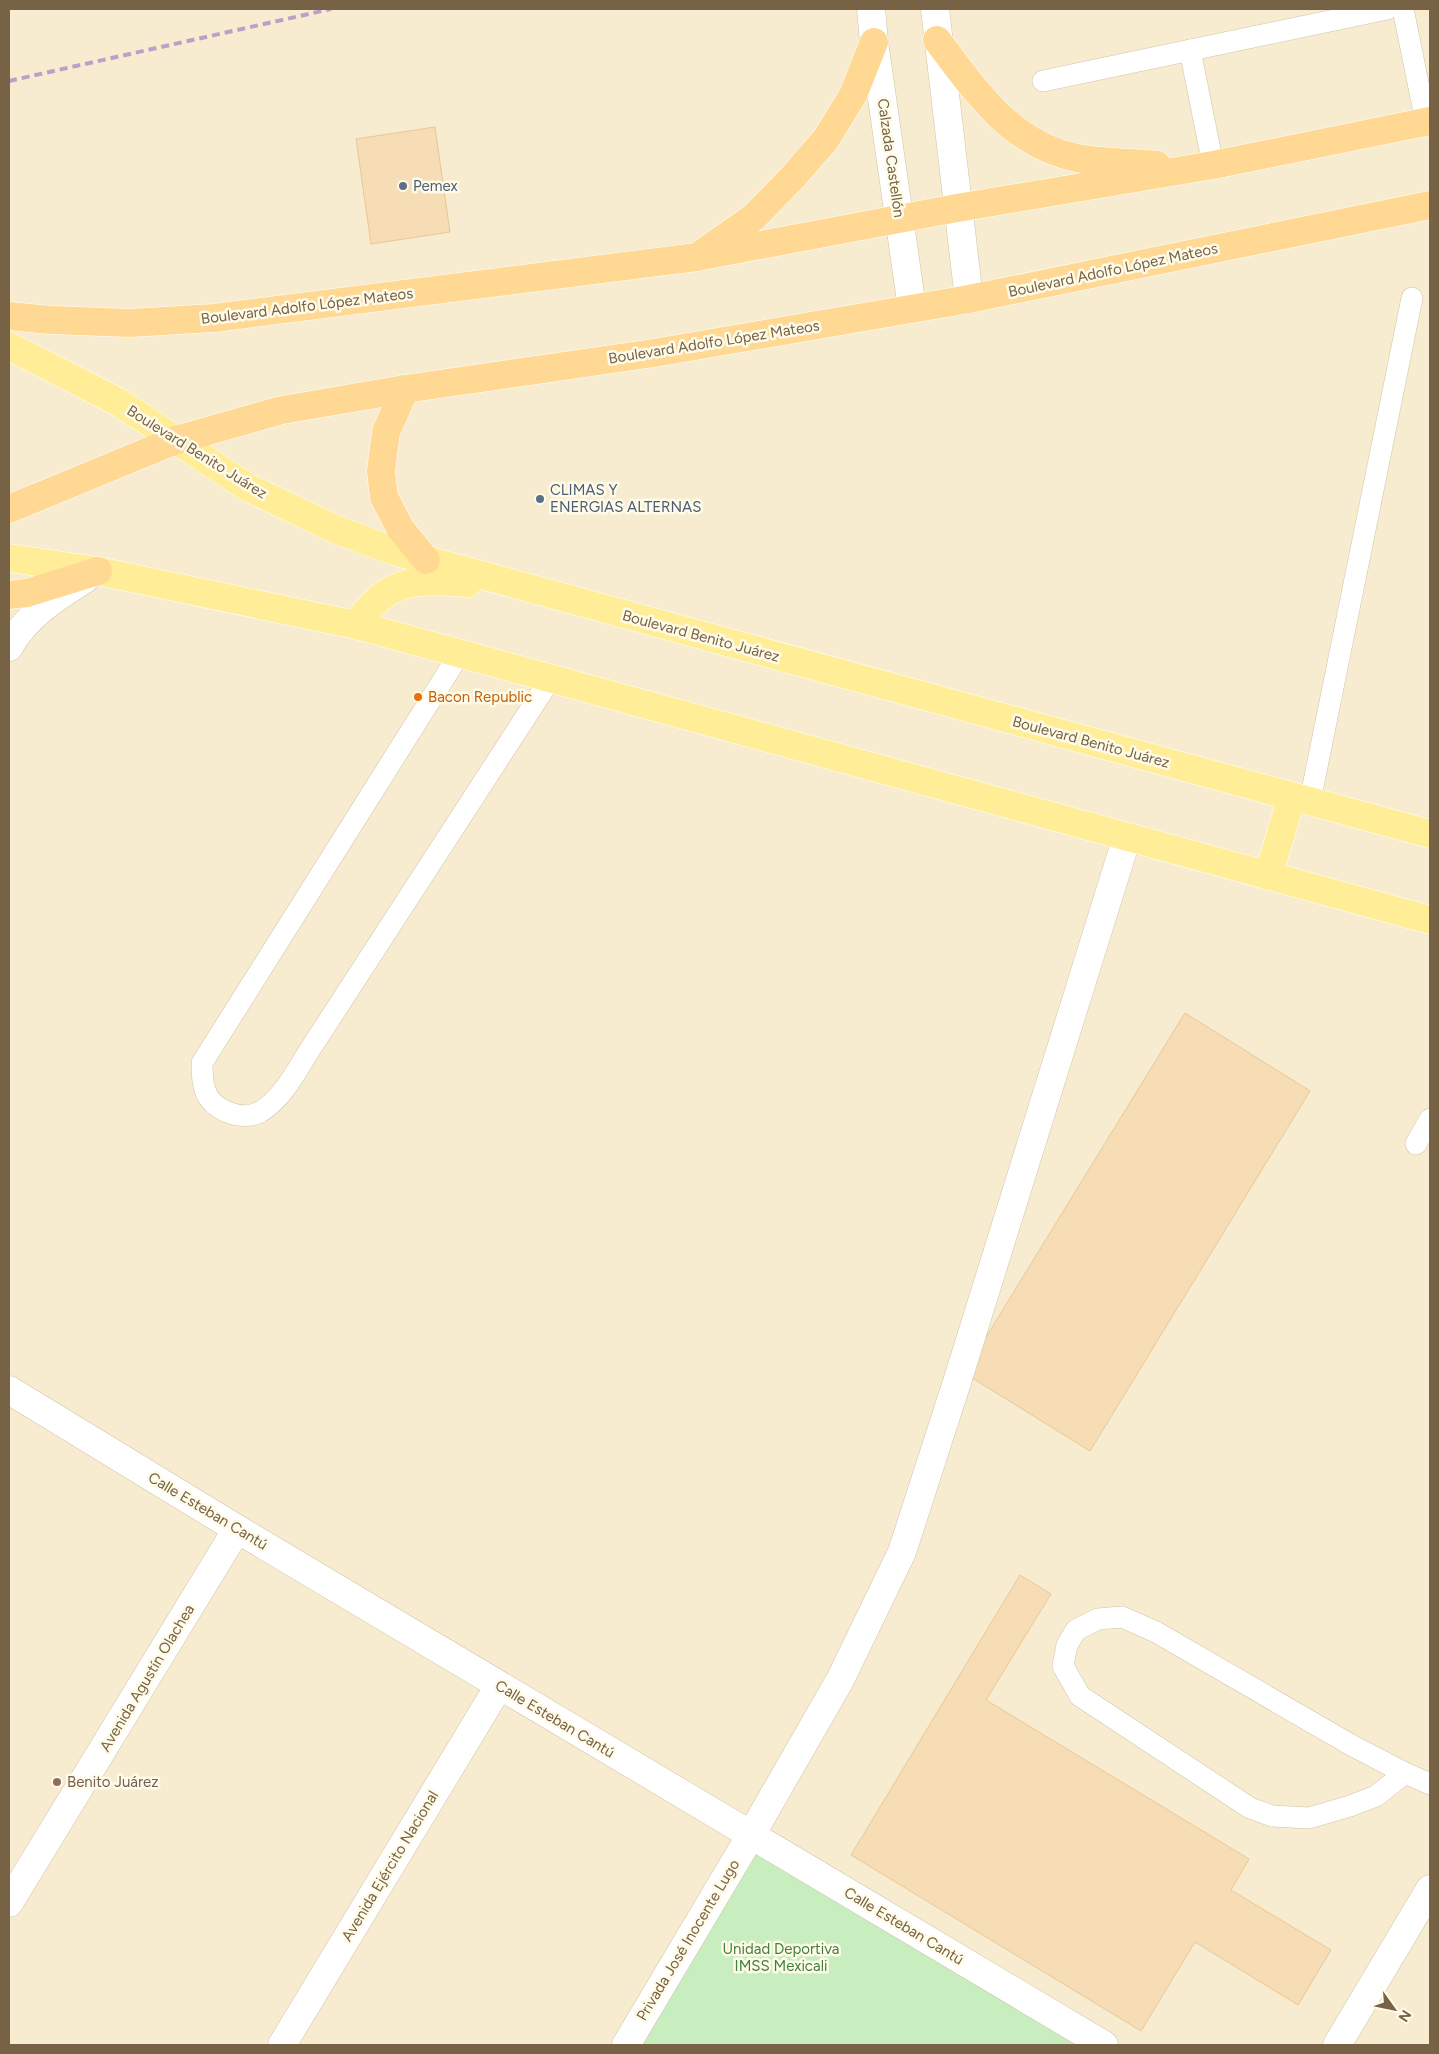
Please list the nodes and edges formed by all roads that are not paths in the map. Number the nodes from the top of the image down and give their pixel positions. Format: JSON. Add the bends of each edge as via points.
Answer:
{"nodes":[{"id":1,"x":871,"y":9,"type":"edge"},
{"id":2,"x":935,"y":9,"type":"edge"},
{"id":3,"x":1387,"y":9,"type":"edge"},
{"id":4,"x":1402,"y":9,"type":"edge"},
{"id":5,"x":937,"y":40,"type":"junction"},
{"id":6,"x":874,"y":42,"type":"junction"},
{"id":7,"x":1190,"y":50,"type":"junction"},
{"id":8,"x":1043,"y":81,"type":"dead end"},
{"id":9,"x":1428,"y":121,"type":"edge"},
{"id":10,"x":1206,"y":167,"type":"junction"},
{"id":11,"x":1430,"y":205,"type":"edge"},
{"id":12,"x":957,"y":208,"type":"junction"},
{"id":13,"x":900,"y":219,"type":"junction"},
{"id":14,"x":697,"y":257,"type":"junction"},
{"id":15,"x":1412,"y":298,"type":"dead end"},
{"id":16,"x":969,"y":300,"type":"junction"},
{"id":17,"x":912,"y":308,"type":"junction"},
{"id":18,"x":9,"y":316,"type":"edge"},
{"id":19,"x":9,"y":346,"type":"edge"},
{"id":20,"x":405,"y":388,"type":"junction"},
{"id":21,"x":176,"y":440,"type":"junction"},
{"id":22,"x":9,"y":509,"type":"edge"},
{"id":23,"x":9,"y":558,"type":"edge"},
{"id":24,"x":426,"y":560,"type":"junction"},
{"id":25,"x":98,"y":571,"type":"junction"},
{"id":26,"x":514,"y":585,"type":"junction"},
{"id":27,"x":9,"y":596,"type":"edge"},
{"id":28,"x":356,"y":625,"type":"junction"},
{"id":29,"x":9,"y":647,"type":"edge"},
{"id":30,"x":460,"y":653,"type":"junction"},
{"id":31,"x":551,"y":678,"type":"junction"},
{"id":32,"x":1301,"y":799,"type":"junction"},
{"id":33,"x":1430,"y":834,"type":"edge"},
{"id":34,"x":1127,"y":836,"type":"junction"},
{"id":35,"x":1268,"y":876,"type":"junction"},
{"id":36,"x":1430,"y":920,"type":"edge"},
{"id":37,"x":1430,"y":1119,"type":"edge"},
{"id":38,"x":1416,"y":1144,"type":"dead end"},
{"id":39,"x":9,"y":1390,"type":"edge"},
{"id":40,"x":237,"y":1529,"type":"junction"},
{"id":41,"x":499,"y":1686,"type":"junction"},
{"id":42,"x":1405,"y":1773,"type":"junction"},
{"id":43,"x":1430,"y":1784,"type":"edge"},
{"id":44,"x":751,"y":1835,"type":"junction"},
{"id":45,"x":1430,"y":1889,"type":"edge"},
{"id":46,"x":9,"y":1903,"type":"edge"},
{"id":47,"x":282,"y":2045,"type":"edge"},
{"id":48,"x":626,"y":2045,"type":"edge"},
{"id":49,"x":1104,"y":2045,"type":"edge"},
{"id":50,"x":1337,"y":2045,"type":"edge"}],
"edges":[{"from":1,"to":6,"type":"street","name":"Calzada Castellón"},
{"from":2,"to":5,"type":"street"},
{"from":3,"to":7,"type":"lane"},
{"from":4,"to":9,"type":"lane"},
{"from":5,"to":10,"type":"highway","via":[[990,108],[1013,129],[1042,146],[1077,158]]},
{"from":5,"to":12,"type":"street"},
{"from":6,"to":13,"type":"street","name":"Calzada Castellón"},
{"from":6,"to":14,"type":"highway","via":[[853,96],[826,139],[754,217]]},
{"from":7,"to":8,"type":"lane"},
{"from":7,"to":10,"type":"lane"},
{"from":9,"to":10,"type":"highway","name":"Boulevard Adolfo López Mateos"},
{"from":10,"to":12,"type":"highway","name":"Boulevard Adolfo López Mateos"},
{"from":11,"to":16,"type":"highway","name":"Boulevard Adolfo López Mateos"},
{"from":12,"to":13,"type":"highway","name":"Boulevard Adolfo López Mateos"},
{"from":12,"to":16,"type":"street"},
{"from":13,"to":14,"type":"highway","name":"Boulevard Adolfo López Mateos"},
{"from":13,"to":17,"type":"street","name":"Calzada Castellón"},
{"from":14,"to":18,"type":"highway","name":"Boulevard Adolfo López Mateos","via":[[214,318],[128,323]]},
{"from":15,"to":32,"type":"lane"},
{"from":16,"to":17,"type":"highway","name":"Boulevard Adolfo López Mateos"},
{"from":17,"to":20,"type":"highway","name":"Boulevard Adolfo López Mateos","via":[[654,353]]},
{"from":19,"to":21,"type":"main road","name":"Boulevard Benito Juárez","via":[[120,403]]},
{"from":20,"to":21,"type":"highway","name":"Boulevard Adolfo López Mateos","via":[[282,410]]},
{"from":20,"to":24,"type":"highway","via":[[386,432],[381,471],[384,497],[400,528]]},
{"from":21,"to":22,"type":"highway","name":"Boulevard Adolfo López Mateos"},
{"from":21,"to":24,"type":"main road","name":"Boulevard Benito Juárez","via":[[247,487],[337,530]]},
{"from":23,"to":25,"type":"main road"},
{"from":24,"to":26,"type":"main road","name":"Boulevard Benito Juárez"},
{"from":25,"to":27,"type":"highway"},
{"from":25,"to":28,"type":"main road"},
{"from":25,"to":29,"type":"street","via":[[30,618]]},
{"from":26,"to":28,"type":"main road","via":[[402,584],[377,598]]},
{"from":26,"to":32,"type":"main road","name":"Boulevard Benito Juárez"},
{"from":28,"to":30,"type":"main road"},
{"from":30,"to":31,"type":"main road"},
{"from":30,"to":31,"type":"lane","via":[[202,1063],[205,1092],[212,1103],[224,1111],[239,1116],[259,1112],[288,1086]]},
{"from":31,"to":34,"type":"main road"},
{"from":32,"to":33,"type":"main road","name":"Boulevard Benito Juárez"},
{"from":32,"to":35,"type":"main road"},
{"from":34,"to":35,"type":"main road"},
{"from":34,"to":44,"type":"street","name":"Privada José Inocente Lugo","via":[[902,1552],[840,1680]]},
{"from":35,"to":36,"type":"main road"},
{"from":37,"to":38,"type":"lane"},
{"from":39,"to":40,"type":"street","name":"Calle Esteban Cantú"},
{"from":40,"to":41,"type":"street","name":"Calle Esteban Cantú"},
{"from":40,"to":46,"type":"street","name":"Avenida Agustín Olachea"},
{"from":41,"to":44,"type":"street","name":"Calle Esteban Cantú"},
{"from":41,"to":47,"type":"street","name":"Avenida Ejército Nacional"},
{"from":42,"to":42,"type":"lane","via":[[1351,1746],[1156,1632],[1122,1617],[1098,1619],[1076,1630],[1067,1645],[1063,1666],[1080,1696],[1250,1808],[1272,1816],[1309,1818],[1376,1796]]},
{"from":42,"to":43,"type":"lane"},
{"from":44,"to":48,"type":"street","name":"Privada José Inocente Lugo"},
{"from":44,"to":49,"type":"street","name":"Calle Esteban Cantú"},
{"from":45,"to":50,"type":"street"}]}
